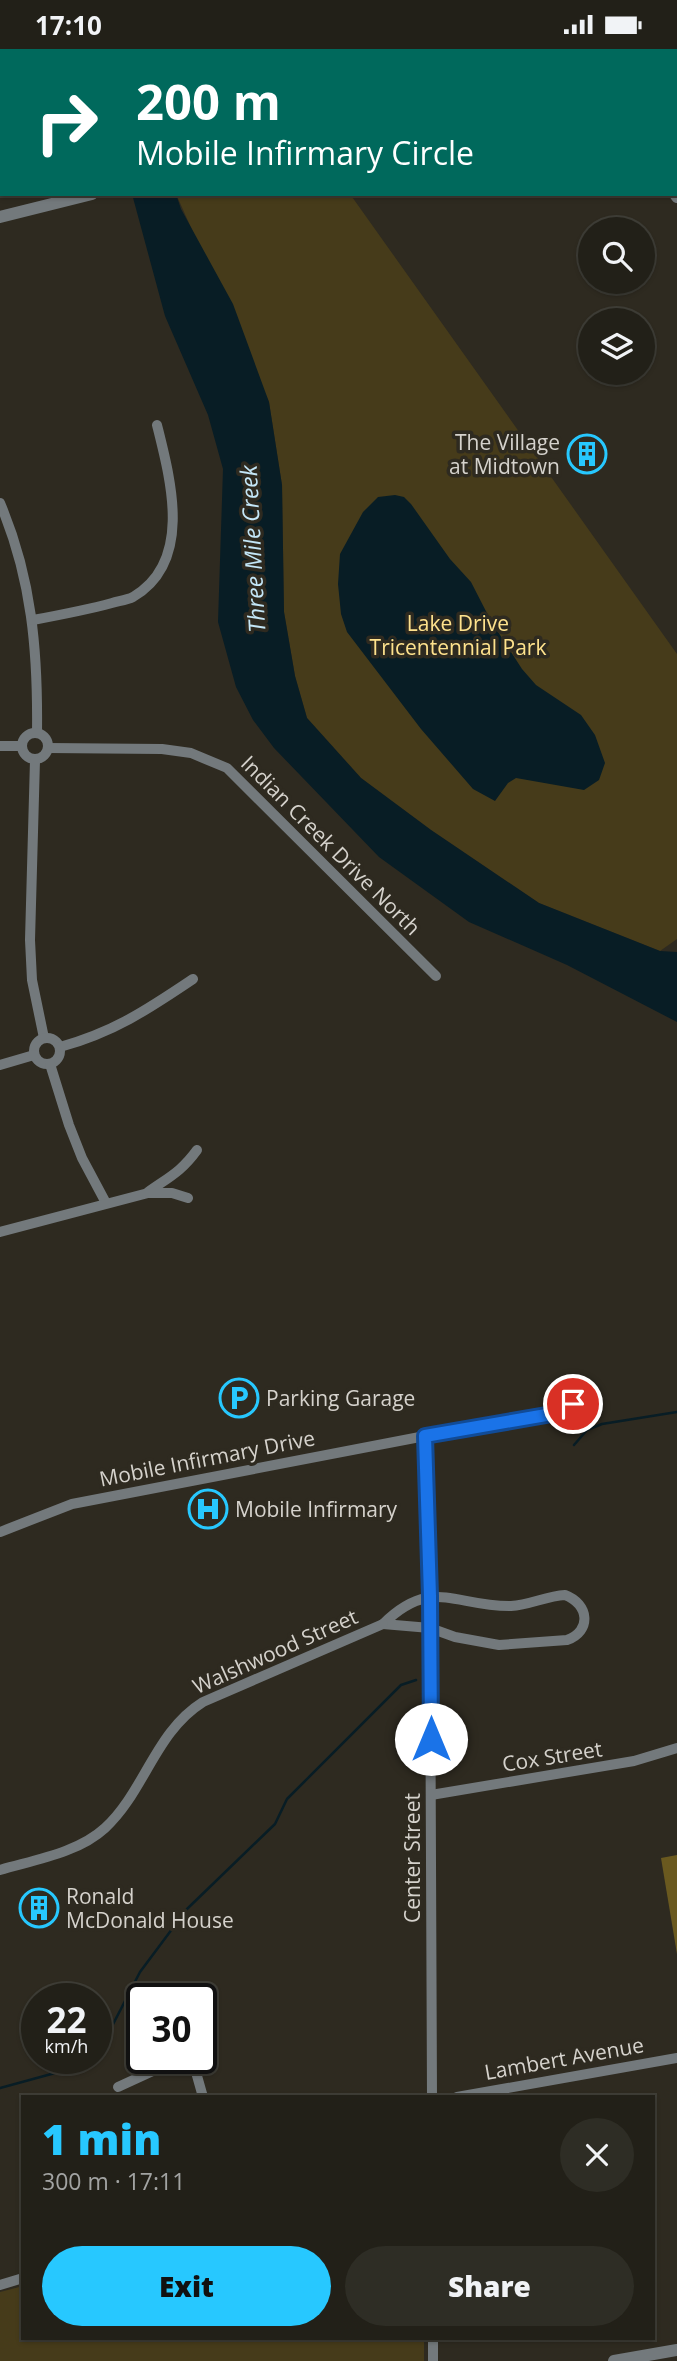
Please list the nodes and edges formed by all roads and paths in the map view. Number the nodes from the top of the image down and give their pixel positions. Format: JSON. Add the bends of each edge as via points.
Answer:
{"nodes":[{"id":1,"x":84,"y":196,"type":"edge"},
{"id":2,"x":0,"y":217,"type":"edge"},
{"id":3,"x":156,"y":425,"type":"dead end"},
{"id":4,"x":0,"y":503,"type":"edge"},
{"id":5,"x":33,"y":620,"type":"junction"},
{"id":6,"x":37,"y":733,"type":"junction"},
{"id":7,"x":0,"y":746,"type":"edge"},
{"id":8,"x":22,"y":746,"type":"junction"},
{"id":9,"x":48,"y":748,"type":"junction"},
{"id":10,"x":35,"y":759,"type":"junction"},
{"id":11,"x":436,"y":976,"type":"dead end"},
{"id":12,"x":193,"y":979,"type":"dead end"},
{"id":13,"x":44,"y":1038,"type":"junction"},
{"id":14,"x":60,"y":1047,"type":"junction"},
{"id":15,"x":34,"y":1055,"type":"junction"},
{"id":16,"x":50,"y":1064,"type":"junction"},
{"id":17,"x":0,"y":1065,"type":"edge"},
{"id":18,"x":197,"y":1150,"type":"dead end"},
{"id":19,"x":148,"y":1193,"type":"junction"},
{"id":20,"x":188,"y":1198,"type":"dead end"},
{"id":21,"x":106,"y":1203,"type":"junction"},
{"id":22,"x":0,"y":1232,"type":"edge"},
{"id":23,"x":573,"y":1404,"type":"dead end"},
{"id":24,"x":425,"y":1436,"type":"junction"},
{"id":25,"x":0,"y":1532,"type":"edge"},
{"id":26,"x":430,"y":1596,"type":"junction"},
{"id":27,"x":383,"y":1624,"type":"junction"},
{"id":28,"x":430,"y":1628,"type":"junction"},
{"id":29,"x":677,"y":1748,"type":"edge"},
{"id":30,"x":431,"y":1795,"type":"junction"},
{"id":31,"x":0,"y":1870,"type":"edge"},
{"id":32,"x":677,"y":2058,"type":"edge"},
{"id":33,"x":146,"y":2074,"type":"edge"},
{"id":34,"x":197,"y":2074,"type":"edge"},
{"id":35,"x":118,"y":2087,"type":"dead end"},
{"id":36,"x":203,"y":2095,"type":"edge"},
{"id":37,"x":432,"y":2095,"type":"edge"},
{"id":38,"x":468,"y":2095,"type":"edge"},
{"id":39,"x":21,"y":2280,"type":"edge"},
{"id":40,"x":0,"y":2285,"type":"edge"},
{"id":41,"x":433,"y":2340,"type":"edge"},
{"id":42,"x":677,"y":2350,"type":"edge"},
{"id":43,"x":433,"y":2361,"type":"edge"},
{"id":44,"x":614,"y":2361,"type":"edge"}],
"edges":[{"from":1,"to":2,"type":"street"},
{"from":3,"to":5,"type":"street","via":[[172,493],[168,557],[157,577],[131,598]]},
{"from":4,"to":5,"type":"street"},
{"from":5,"to":6,"type":"street"},
{"from":6,"to":8,"type":"street","via":[[25,738]]},
{"from":6,"to":9,"type":"street","via":[[47,740]]},
{"from":7,"to":8,"type":"street"},
{"from":8,"to":10,"type":"street","via":[[27,757]]},
{"from":9,"to":10,"type":"street","via":[[43,757]]},
{"from":9,"to":11,"type":"street","name":"Indian Creek Drive North","via":[[162,749],[191,753],[227,768]]},
{"from":10,"to":13,"type":"street","via":[[31,954]]},
{"from":12,"to":14,"type":"street","via":[[130,1021]]},
{"from":13,"to":14,"type":"street","via":[[55,1040]]},
{"from":13,"to":15,"type":"street","via":[[35,1046]]},
{"from":14,"to":16,"type":"street","via":[[58,1059]]},
{"from":15,"to":16,"type":"street"},
{"from":15,"to":17,"type":"street"},
{"from":16,"to":21,"type":"street","via":[[73,1136]]},
{"from":18,"to":19,"type":"street","via":[[184,1168]]},
{"from":19,"to":20,"type":"street"},
{"from":19,"to":21,"type":"street"},
{"from":21,"to":22,"type":"street"},
{"from":23,"to":24,"type":"street","name":"Mobile Infirmary Drive","via":[[552,1414]]},
{"from":24,"to":25,"type":"street","name":"Mobile Infirmary Drive","via":[[72,1504]]},
{"from":24,"to":26,"type":"street","name":"Center Street"},
{"from":26,"to":27,"type":"street","name":"Walshwood Street","via":[[402,1607]]},
{"from":26,"to":28,"type":"street","name":"Center Street"},
{"from":26,"to":28,"type":"street","name":"Walshwood Street","via":[[514,1606],[565,1595],[581,1605],[584,1614],[577,1637],[543,1643],[499,1645]]},
{"from":27,"to":28,"type":"street","name":"Walshwood Street"},
{"from":27,"to":31,"type":"street","name":"Walshwood Street","via":[[203,1702],[170,1730],[126,1804],[103,1830],[74,1846]]},
{"from":28,"to":30,"type":"street","name":"Center Street"},
{"from":29,"to":30,"type":"street","name":"Cox Street","via":[[635,1761]]},
{"from":30,"to":37,"type":"street","name":"Center Street"},
{"from":32,"to":38,"type":"street","name":"Lambert Avenue"},
{"from":33,"to":35,"type":"street"},
{"from":34,"to":36,"type":"street"},
{"from":39,"to":40,"type":"street"},
{"from":41,"to":43,"type":"street"},
{"from":42,"to":44,"type":"street"}]}
